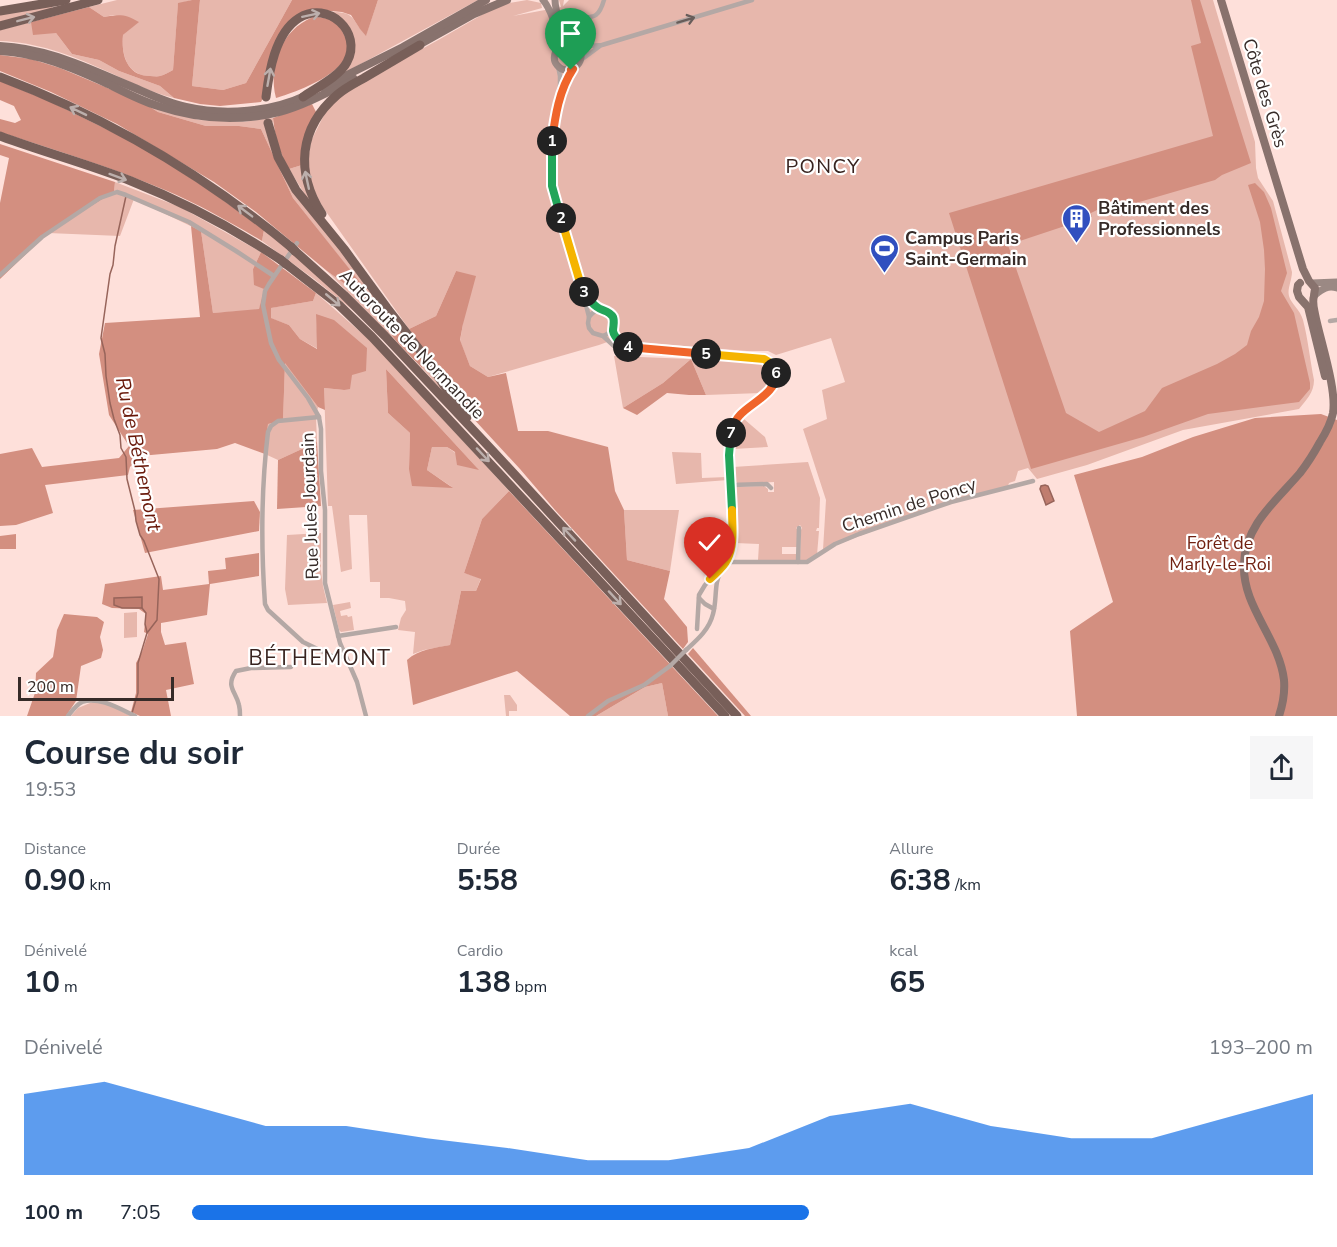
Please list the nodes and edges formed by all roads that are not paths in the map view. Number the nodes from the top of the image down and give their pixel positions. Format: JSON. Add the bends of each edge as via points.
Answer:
{"nodes":[{"id":1,"x":66,"y":0,"type":"edge"},
{"id":2,"x":98,"y":0,"type":"edge"},
{"id":3,"x":486,"y":0,"type":"edge"},
{"id":4,"x":507,"y":0,"type":"edge"},
{"id":5,"x":543,"y":0,"type":"edge"},
{"id":6,"x":555,"y":0,"type":"edge"},
{"id":7,"x":604,"y":0,"type":"edge"},
{"id":8,"x":752,"y":0,"type":"edge"},
{"id":9,"x":1221,"y":0,"type":"edge"},
{"id":10,"x":0,"y":11,"type":"edge"},
{"id":11,"x":561,"y":25,"type":"junction"},
{"id":12,"x":0,"y":26,"type":"edge"},
{"id":13,"x":0,"y":45,"type":"edge"},
{"id":14,"x":420,"y":45,"type":"junction"},
{"id":15,"x":573,"y":45,"type":"junction"},
{"id":16,"x":602,"y":45,"type":"junction"},
{"id":17,"x":558,"y":48,"type":"junction"},
{"id":18,"x":0,"y":51,"type":"edge"},
{"id":19,"x":581,"y":60,"type":"junction"},
{"id":20,"x":558,"y":66,"type":"junction"},
{"id":21,"x":573,"y":69,"type":"junction"},
{"id":22,"x":0,"y":77,"type":"edge"},
{"id":23,"x":561,"y":95,"type":"junction"},
{"id":24,"x":266,"y":97,"type":"dead end"},
{"id":25,"x":303,"y":97,"type":"junction"},
{"id":26,"x":268,"y":123,"type":"dead end"},
{"id":27,"x":0,"y":138,"type":"edge"},
{"id":28,"x":1279,"y":194,"type":"junction"},
{"id":29,"x":294,"y":247,"type":"junction"},
{"id":30,"x":344,"y":249,"type":"junction"},
{"id":31,"x":0,"y":275,"type":"edge"},
{"id":32,"x":274,"y":276,"type":"junction"},
{"id":33,"x":1311,"y":282,"type":"junction"},
{"id":34,"x":1337,"y":282,"type":"edge"},
{"id":35,"x":1300,"y":283,"type":"junction"},
{"id":36,"x":1337,"y":288,"type":"edge"},
{"id":37,"x":582,"y":289,"type":"junction"},
{"id":38,"x":1314,"y":296,"type":"junction"},
{"id":39,"x":1302,"y":299,"type":"junction"},
{"id":40,"x":599,"y":309,"type":"junction"},
{"id":41,"x":589,"y":317,"type":"junction"},
{"id":42,"x":1337,"y":320,"type":"edge"},
{"id":43,"x":1330,"y":321,"type":"dead end"},
{"id":44,"x":613,"y":328,"type":"junction"},
{"id":45,"x":603,"y":336,"type":"junction"},
{"id":46,"x":624,"y":347,"type":"junction"},
{"id":47,"x":319,"y":417,"type":"junction"},
{"id":48,"x":1326,"y":432,"type":"junction"},
{"id":49,"x":491,"y":449,"type":"junction"},
{"id":50,"x":1033,"y":481,"type":"dead end"},
{"id":51,"x":731,"y":486,"type":"junction"},
{"id":52,"x":771,"y":488,"type":"dead end"},
{"id":53,"x":799,"y":528,"type":"dead end"},
{"id":54,"x":798,"y":562,"type":"junction"},
{"id":55,"x":725,"y":564,"type":"junction"},
{"id":56,"x":699,"y":598,"type":"junction"},
{"id":57,"x":714,"y":609,"type":"junction"},
{"id":58,"x":396,"y":627,"type":"dead end"},
{"id":59,"x":697,"y":629,"type":"dead end"},
{"id":60,"x":338,"y":636,"type":"junction"},
{"id":61,"x":345,"y":656,"type":"junction"},
{"id":62,"x":291,"y":667,"type":"dead end"},
{"id":63,"x":133,"y":715,"type":"edge"},
{"id":64,"x":68,"y":716,"type":"edge"},
{"id":65,"x":240,"y":716,"type":"edge"},
{"id":66,"x":366,"y":716,"type":"edge"},
{"id":67,"x":588,"y":716,"type":"edge"},
{"id":68,"x":725,"y":716,"type":"edge"},
{"id":69,"x":737,"y":716,"type":"edge"},
{"id":70,"x":1279,"y":716,"type":"edge"}],
"edges":[{"from":1,"to":10,"type":"highway"},
{"from":12,"to":2,"type":"highway","one_way":true},
{"from":3,"to":25,"type":"main road"},
{"from":4,"to":14,"type":"main road"},
{"from":5,"to":17,"type":"street","via":[[558,35]]},
{"from":6,"to":11,"type":"street"},
{"from":7,"to":11,"type":"street","via":[[593,17]]},
{"from":16,"to":8,"type":"street","one_way":true},
{"from":9,"to":28,"type":"main road","name":"Côte des Grès"},
{"from":11,"to":15,"type":"street"},
{"from":13,"to":25,"type":"main road","via":[[48,53],[186,107],[219,112],[251,110]]},
{"from":14,"to":18,"type":"main road","via":[[280,112],[219,118],[157,106],[47,59]]},
{"from":30,"to":14,"type":"highway","one_way":true,"via":[[309,189],[304,167],[311,128],[339,93]]},
{"from":15,"to":16,"type":"street"},
{"from":15,"to":17,"type":"street"},
{"from":15,"to":19,"type":"street"},
{"from":16,"to":19,"type":"street"},
{"from":17,"to":20,"type":"street","via":[[554,58]]},
{"from":19,"to":21,"type":"street"},
{"from":20,"to":21,"type":"street"},
{"from":20,"to":23,"type":"street"},
{"from":21,"to":23,"type":"street"},
{"from":29,"to":22,"type":"highway","name":"Autoroute de Normandie","one_way":true,"via":[[154,151],[84,114]]},
{"from":23,"to":37,"type":"street","via":[[551,148],[552,186]]},
{"from":24,"to":25,"type":"highway","one_way":true,"via":[[282,37],[299,18],[323,13],[344,26],[351,48],[347,63]]},
{"from":26,"to":30,"type":"highway","via":[[278,158],[296,190]]},
{"from":27,"to":68,"type":"highway","name":"Autoroute de Normandie","one_way":true,"via":[[176,200],[284,262],[339,305]]},
{"from":28,"to":33,"type":"main road","name":"Côte des Grès","via":[[1303,269]]},
{"from":28,"to":35,"type":"main road","name":"Côte des Grès"},
{"from":29,"to":32,"type":"street","name":"Rue Jules Jourdain"},
{"from":29,"to":49,"type":"highway","name":"Autoroute de Normandie"},
{"from":30,"to":49,"type":"highway"},
{"from":31,"to":32,"type":"street","via":[[42,237],[100,198],[117,192],[189,222]]},
{"from":32,"to":47,"type":"street","name":"Rue Jules Jourdain","via":[[265,291],[263,305],[271,343]]},
{"from":33,"to":34,"type":"street"},
{"from":33,"to":35,"type":"main road"},
{"from":33,"to":38,"type":"main road"},
{"from":35,"to":39,"type":"main road","via":[[1296,291]]},
{"from":36,"to":38,"type":"street","via":[[1326,288]]},
{"from":37,"to":40,"type":"street"},
{"from":37,"to":41,"type":"street"},
{"from":38,"to":39,"type":"main road"},
{"from":38,"to":48,"type":"main road","via":[[1334,397],[1334,413]]},
{"from":39,"to":48,"type":"main road","via":[[1308,307],[1331,401]]},
{"from":40,"to":41,"type":"street"},
{"from":40,"to":44,"type":"street","via":[[612,316]]},
{"from":41,"to":45,"type":"street","via":[[591,331]]},
{"from":42,"to":43,"type":"street"},
{"from":44,"to":45,"type":"street"},
{"from":44,"to":46,"type":"street"},
{"from":45,"to":46,"type":"street","via":[[614,346]]},
{"from":46,"to":51,"type":"street","via":[[764,359],[774,366],[776,380],[768,392],[734,424],[729,447]]},
{"from":47,"to":60,"type":"street","name":"Rue Jules Jourdain","via":[[325,583]]},
{"from":47,"to":61,"type":"street","via":[[278,421],[268,432],[262,507],[265,604],[303,642],[336,658]]},
{"from":48,"to":70,"type":"main road","via":[[1301,472],[1253,528],[1244,552],[1248,592],[1275,649],[1284,680]]},
{"from":69,"to":49,"type":"highway","name":"Autoroute de Normandie","one_way":true},
{"from":50,"to":54,"type":"street","name":"Chemin de Poncy","via":[[951,502],[836,544],[807,562]]},
{"from":51,"to":52,"type":"street","via":[[767,484]]},
{"from":51,"to":55,"type":"street","via":[[733,541]]},
{"from":53,"to":54,"type":"street"},
{"from":54,"to":55,"type":"street","name":"Chemin de Poncy"},
{"from":55,"to":56,"type":"street","via":[[705,585]]},
{"from":55,"to":57,"type":"street","via":[[717,584]]},
{"from":56,"to":57,"type":"street"},
{"from":56,"to":59,"type":"street"},
{"from":57,"to":67,"type":"street","bridge":true,"via":[[704,632],[670,666]]},
{"from":58,"to":60,"type":"street"},
{"from":60,"to":61,"type":"street","name":"Rue Jules Jourdain"},
{"from":61,"to":66,"type":"street","name":"Rue Jules Jourdain","via":[[357,681]]},
{"from":62,"to":65,"type":"street","via":[[236,671],[231,683]]},
{"from":63,"to":64,"type":"street","via":[[105,702],[88,701]]}]}
